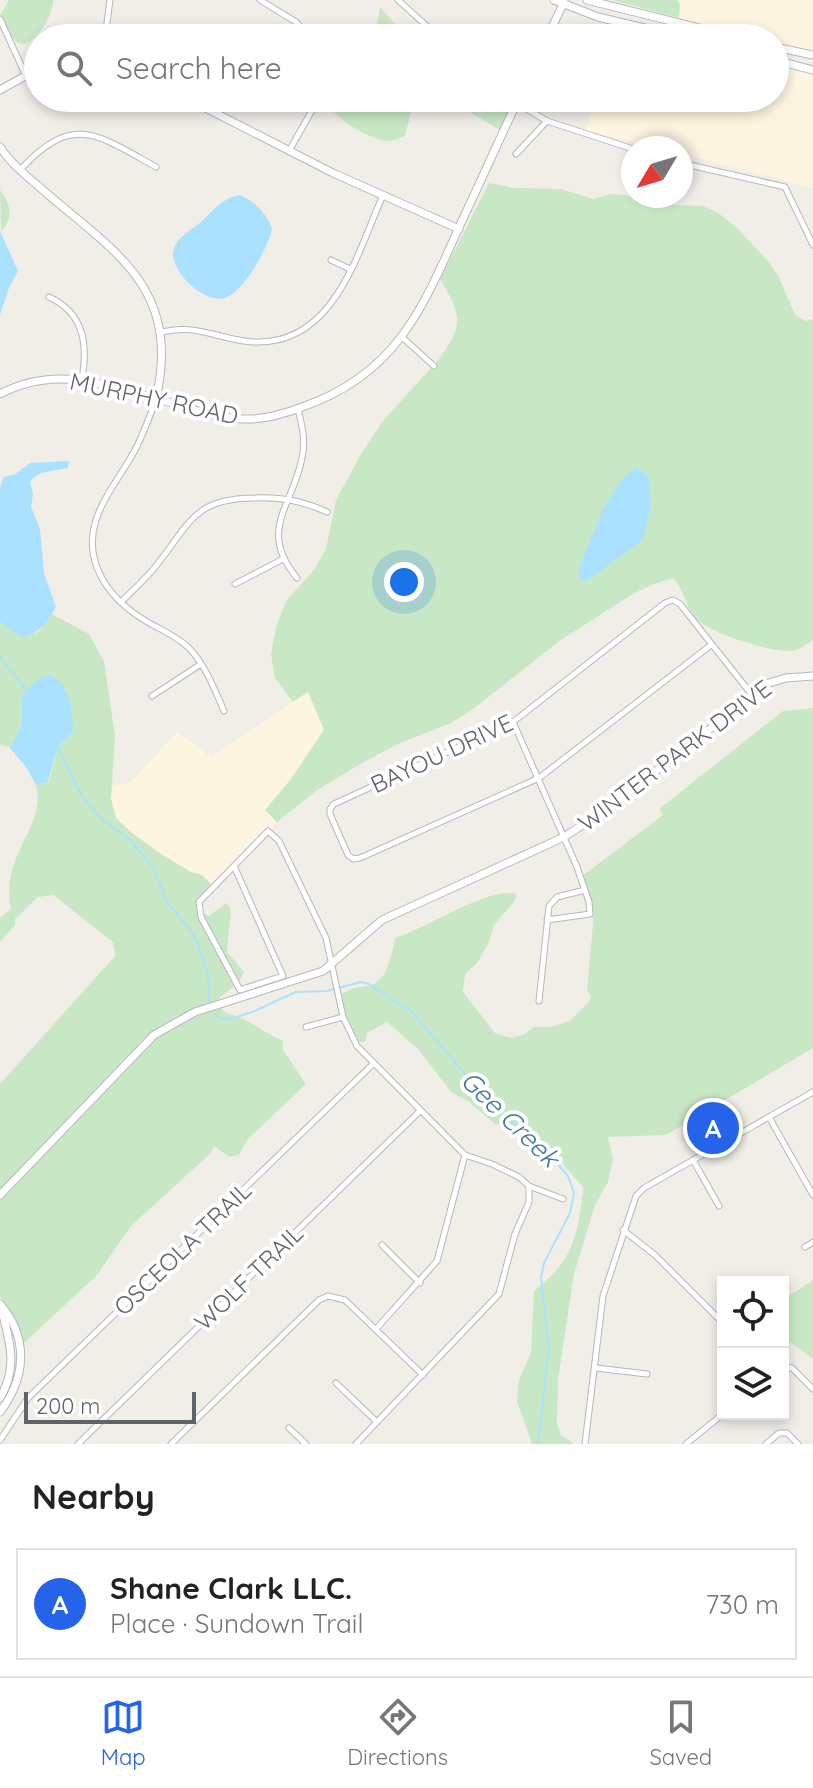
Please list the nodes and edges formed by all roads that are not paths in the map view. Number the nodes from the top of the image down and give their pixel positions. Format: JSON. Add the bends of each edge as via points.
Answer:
{"nodes":[{"id":1,"x":110,"y":0,"type":"edge"},
{"id":2,"x":260,"y":0,"type":"edge"},
{"id":3,"x":398,"y":0,"type":"edge"},
{"id":4,"x":554,"y":0,"type":"edge"},
{"id":5,"x":587,"y":0,"type":"edge"},
{"id":6,"x":564,"y":2,"type":"edge"},
{"id":7,"x":0,"y":19,"type":"edge"},
{"id":8,"x":107,"y":24,"type":"edge"},
{"id":9,"x":298,"y":24,"type":"edge"},
{"id":10,"x":425,"y":24,"type":"edge"},
{"id":11,"x":554,"y":24,"type":"edge"},
{"id":12,"x":627,"y":24,"type":"edge"},
{"id":13,"x":683,"y":24,"type":"edge"},
{"id":14,"x":789,"y":50,"type":"edge"},
{"id":15,"x":813,"y":55,"type":"edge"},
{"id":16,"x":789,"y":64,"type":"edge"},
{"id":17,"x":813,"y":70,"type":"edge"},
{"id":18,"x":24,"y":72,"type":"edge"},
{"id":19,"x":24,"y":75,"type":"edge"},
{"id":20,"x":0,"y":90,"type":"edge"},
{"id":21,"x":213,"y":112,"type":"edge"},
{"id":22,"x":311,"y":112,"type":"edge"},
{"id":23,"x":513,"y":112,"type":"edge"},
{"id":24,"x":535,"y":112,"type":"edge"},
{"id":25,"x":547,"y":121,"type":"junction"},
{"id":26,"x":621,"y":145,"type":"edge"},
{"id":27,"x":0,"y":147,"type":"edge"},
{"id":28,"x":289,"y":151,"type":"junction"},
{"id":29,"x":516,"y":154,"type":"dead end"},
{"id":30,"x":693,"y":166,"type":"edge"},
{"id":31,"x":156,"y":167,"type":"dead end"},
{"id":32,"x":20,"y":170,"type":"junction"},
{"id":33,"x":383,"y":195,"type":"junction"},
{"id":34,"x":459,"y":229,"type":"junction"},
{"id":35,"x":812,"y":241,"type":"edge"},
{"id":36,"x":331,"y":260,"type":"dead end"},
{"id":37,"x":350,"y":269,"type":"junction"},
{"id":38,"x":49,"y":297,"type":"dead end"},
{"id":39,"x":161,"y":332,"type":"junction"},
{"id":40,"x":402,"y":337,"type":"junction"},
{"id":41,"x":434,"y":366,"type":"dead end"},
{"id":42,"x":82,"y":379,"type":"junction"},
{"id":43,"x":0,"y":394,"type":"edge"},
{"id":44,"x":156,"y":399,"type":"junction"},
{"id":45,"x":298,"y":409,"type":"junction"},
{"id":46,"x":289,"y":499,"type":"junction"},
{"id":47,"x":327,"y":512,"type":"dead end"},
{"id":48,"x":283,"y":559,"type":"junction"},
{"id":49,"x":297,"y":578,"type":"dead end"},
{"id":50,"x":235,"y":584,"type":"dead end"},
{"id":51,"x":121,"y":602,"type":"junction"},
{"id":52,"x":711,"y":645,"type":"junction"},
{"id":53,"x":201,"y":664,"type":"junction"},
{"id":54,"x":813,"y":676,"type":"edge"},
{"id":55,"x":752,"y":695,"type":"junction"},
{"id":56,"x":152,"y":696,"type":"dead end"},
{"id":57,"x":224,"y":711,"type":"dead end"},
{"id":58,"x":513,"y":722,"type":"junction"},
{"id":59,"x":539,"y":778,"type":"junction"},
{"id":60,"x":564,"y":837,"type":"junction"},
{"id":61,"x":234,"y":866,"type":"junction"},
{"id":62,"x":585,"y":890,"type":"junction"},
{"id":63,"x":547,"y":920,"type":"junction"},
{"id":64,"x":332,"y":965,"type":"junction"},
{"id":65,"x":539,"y":1001,"type":"dead end"},
{"id":66,"x":343,"y":1017,"type":"junction"},
{"id":67,"x":306,"y":1027,"type":"dead end"},
{"id":68,"x":373,"y":1064,"type":"junction"},
{"id":69,"x":813,"y":1092,"type":"edge"},
{"id":70,"x":420,"y":1111,"type":"junction"},
{"id":71,"x":769,"y":1117,"type":"junction"},
{"id":72,"x":465,"y":1155,"type":"junction"},
{"id":73,"x":693,"y":1160,"type":"junction"},
{"id":74,"x":529,"y":1186,"type":"junction"},
{"id":75,"x":0,"y":1195,"type":"edge"},
{"id":76,"x":813,"y":1195,"type":"edge"},
{"id":77,"x":563,"y":1199,"type":"dead end"},
{"id":78,"x":719,"y":1206,"type":"dead end"},
{"id":79,"x":623,"y":1230,"type":"junction"},
{"id":80,"x":813,"y":1242,"type":"edge"},
{"id":81,"x":382,"y":1245,"type":"dead end"},
{"id":82,"x":805,"y":1247,"type":"dead end"},
{"id":83,"x":420,"y":1283,"type":"junction"},
{"id":84,"x":0,"y":1304,"type":"edge"},
{"id":85,"x":717,"y":1317,"type":"edge"},
{"id":86,"x":376,"y":1329,"type":"junction"},
{"id":87,"x":596,"y":1368,"type":"junction"},
{"id":88,"x":789,"y":1368,"type":"edge"},
{"id":89,"x":647,"y":1374,"type":"dead end"},
{"id":90,"x":423,"y":1375,"type":"junction"},
{"id":91,"x":336,"y":1383,"type":"dead end"},
{"id":92,"x":813,"y":1389,"type":"edge"},
{"id":93,"x":0,"y":1398,"type":"edge"},
{"id":94,"x":0,"y":1412,"type":"edge"},
{"id":95,"x":717,"y":1419,"type":"edge"},
{"id":96,"x":377,"y":1422,"type":"junction"},
{"id":97,"x":289,"y":1428,"type":"dead end"},
{"id":98,"x":0,"y":1440,"type":"edge"},
{"id":99,"x":78,"y":1444,"type":"edge"},
{"id":100,"x":171,"y":1444,"type":"edge"},
{"id":101,"x":306,"y":1444,"type":"edge"},
{"id":102,"x":356,"y":1444,"type":"edge"},
{"id":103,"x":585,"y":1444,"type":"edge"},
{"id":104,"x":686,"y":1444,"type":"edge"},
{"id":105,"x":766,"y":1444,"type":"edge"},
{"id":106,"x":798,"y":1444,"type":"edge"}],
"edges":[{"from":1,"to":8,"type":"street"},
{"from":2,"to":9,"type":"street"},
{"from":3,"to":10,"type":"street"},
{"from":4,"to":6,"type":"street"},
{"from":5,"to":13,"type":"street"},
{"from":6,"to":11,"type":"street"},
{"from":6,"to":12,"type":"street"},
{"from":7,"to":18,"type":"street"},
{"from":14,"to":15,"type":"street"},
{"from":16,"to":17,"type":"street"},
{"from":19,"to":20,"type":"street"},
{"from":21,"to":28,"type":"street"},
{"from":22,"to":28,"type":"street"},
{"from":23,"to":34,"type":"street","name":"MURPHY ROAD"},
{"from":24,"to":25,"type":"street"},
{"from":25,"to":26,"type":"street"},
{"from":25,"to":29,"type":"street"},
{"from":27,"to":32,"type":"street"},
{"from":28,"to":33,"type":"street"},
{"from":30,"to":35,"type":"street","via":[[785,187]]},
{"from":31,"to":32,"type":"street","via":[[107,140],[76,133],[45,146]]},
{"from":32,"to":39,"type":"street","via":[[128,264],[145,286]]},
{"from":33,"to":34,"type":"street"},
{"from":33,"to":37,"type":"street"},
{"from":34,"to":40,"type":"street","name":"MURPHY ROAD","via":[[432,290]]},
{"from":36,"to":37,"type":"street"},
{"from":37,"to":39,"type":"street","via":[[322,315],[284,339],[250,342],[198,331]]},
{"from":38,"to":42,"type":"street","via":[[70,310],[83,334]]},
{"from":39,"to":44,"type":"street"},
{"from":40,"to":41,"type":"street"},
{"from":40,"to":45,"type":"street","name":"MURPHY ROAD","via":[[348,386]]},
{"from":42,"to":43,"type":"street","name":"MURPHY ROAD","via":[[32,381]]},
{"from":42,"to":44,"type":"street","name":"MURPHY ROAD"},
{"from":44,"to":45,"type":"street","name":"MURPHY ROAD","via":[[244,419]]},
{"from":44,"to":51,"type":"street","via":[[92,533],[96,570]]},
{"from":45,"to":46,"type":"street","via":[[303,455]]},
{"from":46,"to":47,"type":"street"},
{"from":46,"to":48,"type":"street","via":[[276,532]]},
{"from":46,"to":51,"type":"street","via":[[225,500],[202,510]]},
{"from":48,"to":49,"type":"street"},
{"from":48,"to":50,"type":"street"},
{"from":51,"to":53,"type":"street","via":[[189,648]]},
{"from":52,"to":55,"type":"street"},
{"from":52,"to":58,"type":"street","name":"BAYOU DRIVE","via":[[680,604],[665,603]]},
{"from":52,"to":59,"type":"street"},
{"from":53,"to":56,"type":"street"},
{"from":53,"to":57,"type":"street"},
{"from":54,"to":55,"type":"street","name":"WINTER PARK DRIVE","via":[[775,680]]},
{"from":55,"to":60,"type":"street","name":"WINTER PARK DRIVE"},
{"from":58,"to":59,"type":"street"},
{"from":58,"to":59,"type":"street","name":"BAYOU DRIVE","via":[[334,804],[330,814],[348,855],[353,859]]},
{"from":59,"to":60,"type":"street"},
{"from":60,"to":62,"type":"street"},
{"from":60,"to":64,"type":"street","name":"WINTER PARK DRIVE","via":[[382,920]]},
{"from":61,"to":61,"type":"street","via":[[199,902],[201,917],[240,990],[283,976]]},
{"from":61,"to":64,"type":"street","via":[[268,831],[279,841],[326,938]]},
{"from":62,"to":63,"type":"street","via":[[557,897]]},
{"from":62,"to":63,"type":"street","via":[[590,914]]},
{"from":63,"to":65,"type":"street"},
{"from":64,"to":66,"type":"street"},
{"from":64,"to":75,"type":"street","name":"WINTER PARK DRIVE","via":[[195,1012],[154,1035]]},
{"from":66,"to":67,"type":"street"},
{"from":66,"to":68,"type":"street"},
{"from":68,"to":70,"type":"street"},
{"from":68,"to":98,"type":"street","name":"OSCEOLA TRAIL","via":[[28,1398]]},
{"from":69,"to":71,"type":"street"},
{"from":70,"to":72,"type":"street"},
{"from":70,"to":99,"type":"street","name":"WOLF TRAIL"},
{"from":71,"to":73,"type":"street"},
{"from":71,"to":76,"type":"street"},
{"from":72,"to":74,"type":"street"},
{"from":72,"to":83,"type":"street","via":[[441,1251]]},
{"from":73,"to":78,"type":"street"},
{"from":73,"to":79,"type":"street","via":[[640,1191]]},
{"from":74,"to":77,"type":"street"},
{"from":74,"to":90,"type":"street","via":[[529,1202],[499,1294]]},
{"from":79,"to":85,"type":"street"},
{"from":79,"to":87,"type":"street","via":[[603,1296]]},
{"from":80,"to":82,"type":"street"},
{"from":81,"to":83,"type":"street"},
{"from":83,"to":86,"type":"street"},
{"from":84,"to":93,"type":"street","via":[[13,1358]]},
{"from":84,"to":94,"type":"street","via":[[14,1326],[21,1356],[18,1382]]},
{"from":86,"to":90,"type":"street"},
{"from":86,"to":100,"type":"street","via":[[345,1300],[319,1300]]},
{"from":87,"to":89,"type":"street"},
{"from":87,"to":103,"type":"street"},
{"from":88,"to":92,"type":"street"},
{"from":90,"to":96,"type":"street"},
{"from":91,"to":96,"type":"street"},
{"from":95,"to":104,"type":"street"},
{"from":96,"to":102,"type":"street"},
{"from":97,"to":101,"type":"street"},
{"from":105,"to":106,"type":"street","via":[[779,1433],[787,1433]]}]}
